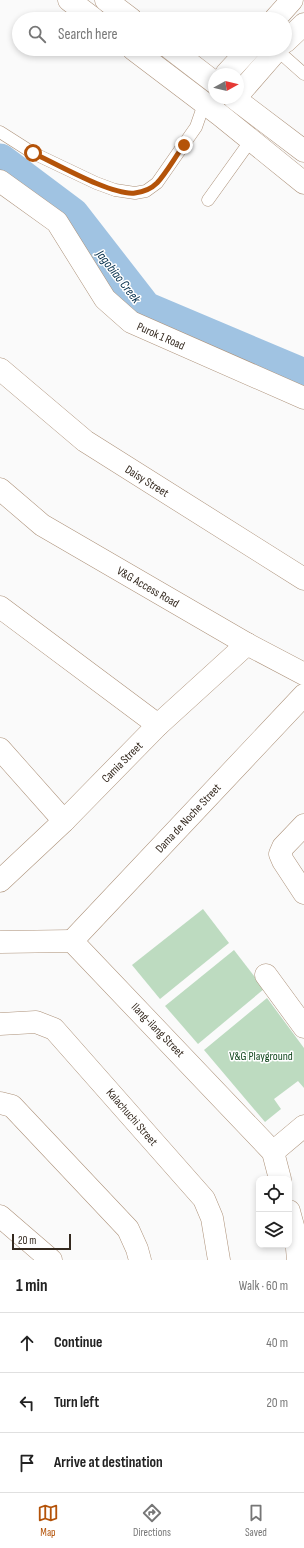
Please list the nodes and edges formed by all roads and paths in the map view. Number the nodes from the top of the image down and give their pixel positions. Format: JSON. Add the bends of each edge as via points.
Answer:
{"nodes":[{"id":1,"x":69,"y":0,"type":"edge"},
{"id":2,"x":106,"y":0,"type":"edge"},
{"id":3,"x":292,"y":0,"type":"edge"},
{"id":4,"x":85,"y":12,"type":"edge"},
{"id":5,"x":122,"y":12,"type":"edge"},
{"id":6,"x":282,"y":12,"type":"edge"},
{"id":7,"x":304,"y":24,"type":"edge"},
{"id":8,"x":292,"y":36,"type":"edge"},
{"id":9,"x":144,"y":56,"type":"edge"},
{"id":10,"x":180,"y":56,"type":"edge"},
{"id":11,"x":243,"y":56,"type":"edge"},
{"id":12,"x":272,"y":56,"type":"edge"},
{"id":13,"x":288,"y":56,"type":"edge"},
{"id":14,"x":232,"y":68,"type":"edge"},
{"id":15,"x":304,"y":74,"type":"edge"},
{"id":16,"x":208,"y":77,"type":"edge"},
{"id":17,"x":244,"y":87,"type":"edge"},
{"id":18,"x":208,"y":99,"type":"edge"},
{"id":19,"x":212,"y":104,"type":"edge"},
{"id":20,"x":215,"y":104,"type":"edge"},
{"id":21,"x":243,"y":104,"type":"edge"},
{"id":22,"x":0,"y":132,"type":"edge"},
{"id":23,"x":251,"y":140,"type":"junction"},
{"id":24,"x":304,"y":151,"type":"edge"},
{"id":25,"x":0,"y":181,"type":"edge"},
{"id":26,"x":304,"y":183,"type":"edge"},
{"id":27,"x":208,"y":200,"type":"dead end"},
{"id":28,"x":0,"y":369,"type":"edge"},
{"id":29,"x":304,"y":398,"type":"edge"},
{"id":30,"x":0,"y":489,"type":"edge"},
{"id":31,"x":304,"y":580,"type":"edge"},
{"id":32,"x":0,"y":607,"type":"edge"},
{"id":33,"x":247,"y":644,"type":"junction"},
{"id":34,"x":304,"y":674,"type":"edge"},
{"id":35,"x":304,"y":695,"type":"edge"},
{"id":36,"x":158,"y":725,"type":"junction"},
{"id":37,"x":0,"y":749,"type":"edge"},
{"id":38,"x":64,"y":821,"type":"junction"},
{"id":39,"x":304,"y":825,"type":"edge"},
{"id":40,"x":0,"y":881,"type":"edge"},
{"id":41,"x":304,"y":893,"type":"edge"},
{"id":42,"x":72,"y":941,"type":"junction"},
{"id":43,"x":0,"y":942,"type":"edge"},
{"id":44,"x":266,"y":975,"type":"dead end"},
{"id":45,"x":0,"y":1024,"type":"edge"},
{"id":46,"x":304,"y":1027,"type":"edge"},
{"id":47,"x":0,"y":1103,"type":"edge"},
{"id":48,"x":304,"y":1126,"type":"edge"},
{"id":49,"x":273,"y":1152,"type":"junction"},
{"id":50,"x":279,"y":1176,"type":"edge"},
{"id":51,"x":289,"y":1212,"type":"edge"},
{"id":52,"x":0,"y":1216,"type":"edge"},
{"id":53,"x":300,"y":1234,"type":"edge"},
{"id":54,"x":51,"y":1260,"type":"edge"},
{"id":55,"x":140,"y":1260,"type":"edge"},
{"id":56,"x":219,"y":1260,"type":"edge"},
{"id":57,"x":298,"y":1260,"type":"edge"}],
"edges":[{"from":1,"to":4,"type":"street"},
{"from":2,"to":5,"type":"street"},
{"from":3,"to":6,"type":"street"},
{"from":7,"to":8,"type":"street"},
{"from":9,"to":18,"type":"street"},
{"from":10,"to":16,"type":"street"},
{"from":11,"to":14,"type":"street"},
{"from":12,"to":17,"type":"street"},
{"from":13,"to":15,"type":"lane"},
{"from":19,"to":22,"type":"lane","via":[[157,183],[146,190],[134,193],[96,183],[33,153]]},
{"from":20,"to":23,"type":"street"},
{"from":21,"to":24,"type":"street"},
{"from":23,"to":26,"type":"street"},
{"from":23,"to":27,"type":"lane"},
{"from":25,"to":29,"type":"street","name":"Purok 1 Road","via":[[57,222],[105,299],[131,322]]},
{"from":28,"to":31,"type":"street","name":"Daisy Street","via":[[85,441]]},
{"from":30,"to":33,"type":"street","name":"V&G Access Road","via":[[42,525]]},
{"from":32,"to":36,"type":"street"},
{"from":33,"to":34,"type":"street","name":"V&G Access Road"},
{"from":33,"to":36,"type":"street","name":"Camia Street"},
{"from":35,"to":42,"type":"street","name":"Dama de Noche Street"},
{"from":36,"to":38,"type":"street","name":"Camia Street"},
{"from":37,"to":38,"type":"street"},
{"from":38,"to":40,"type":"street","name":"Camia Street"},
{"from":39,"to":41,"type":"street","via":[[283,847],[280,854]]},
{"from":42,"to":43,"type":"street"},
{"from":42,"to":49,"type":"street","name":"Ilang-ilang Street"},
{"from":44,"to":46,"type":"street"},
{"from":45,"to":56,"type":"street","name":"Kalachuchi Street","via":[[36,1022],[54,1029],[204,1199],[212,1218]]},
{"from":47,"to":55,"type":"street","via":[[12,1106],[128,1229]]},
{"from":48,"to":49,"type":"street"},
{"from":49,"to":50,"type":"street","name":"Ilang-ilang Street"},
{"from":51,"to":53,"type":"street"},
{"from":52,"to":54,"type":"street"},
{"from":53,"to":57,"type":"street"}]}
